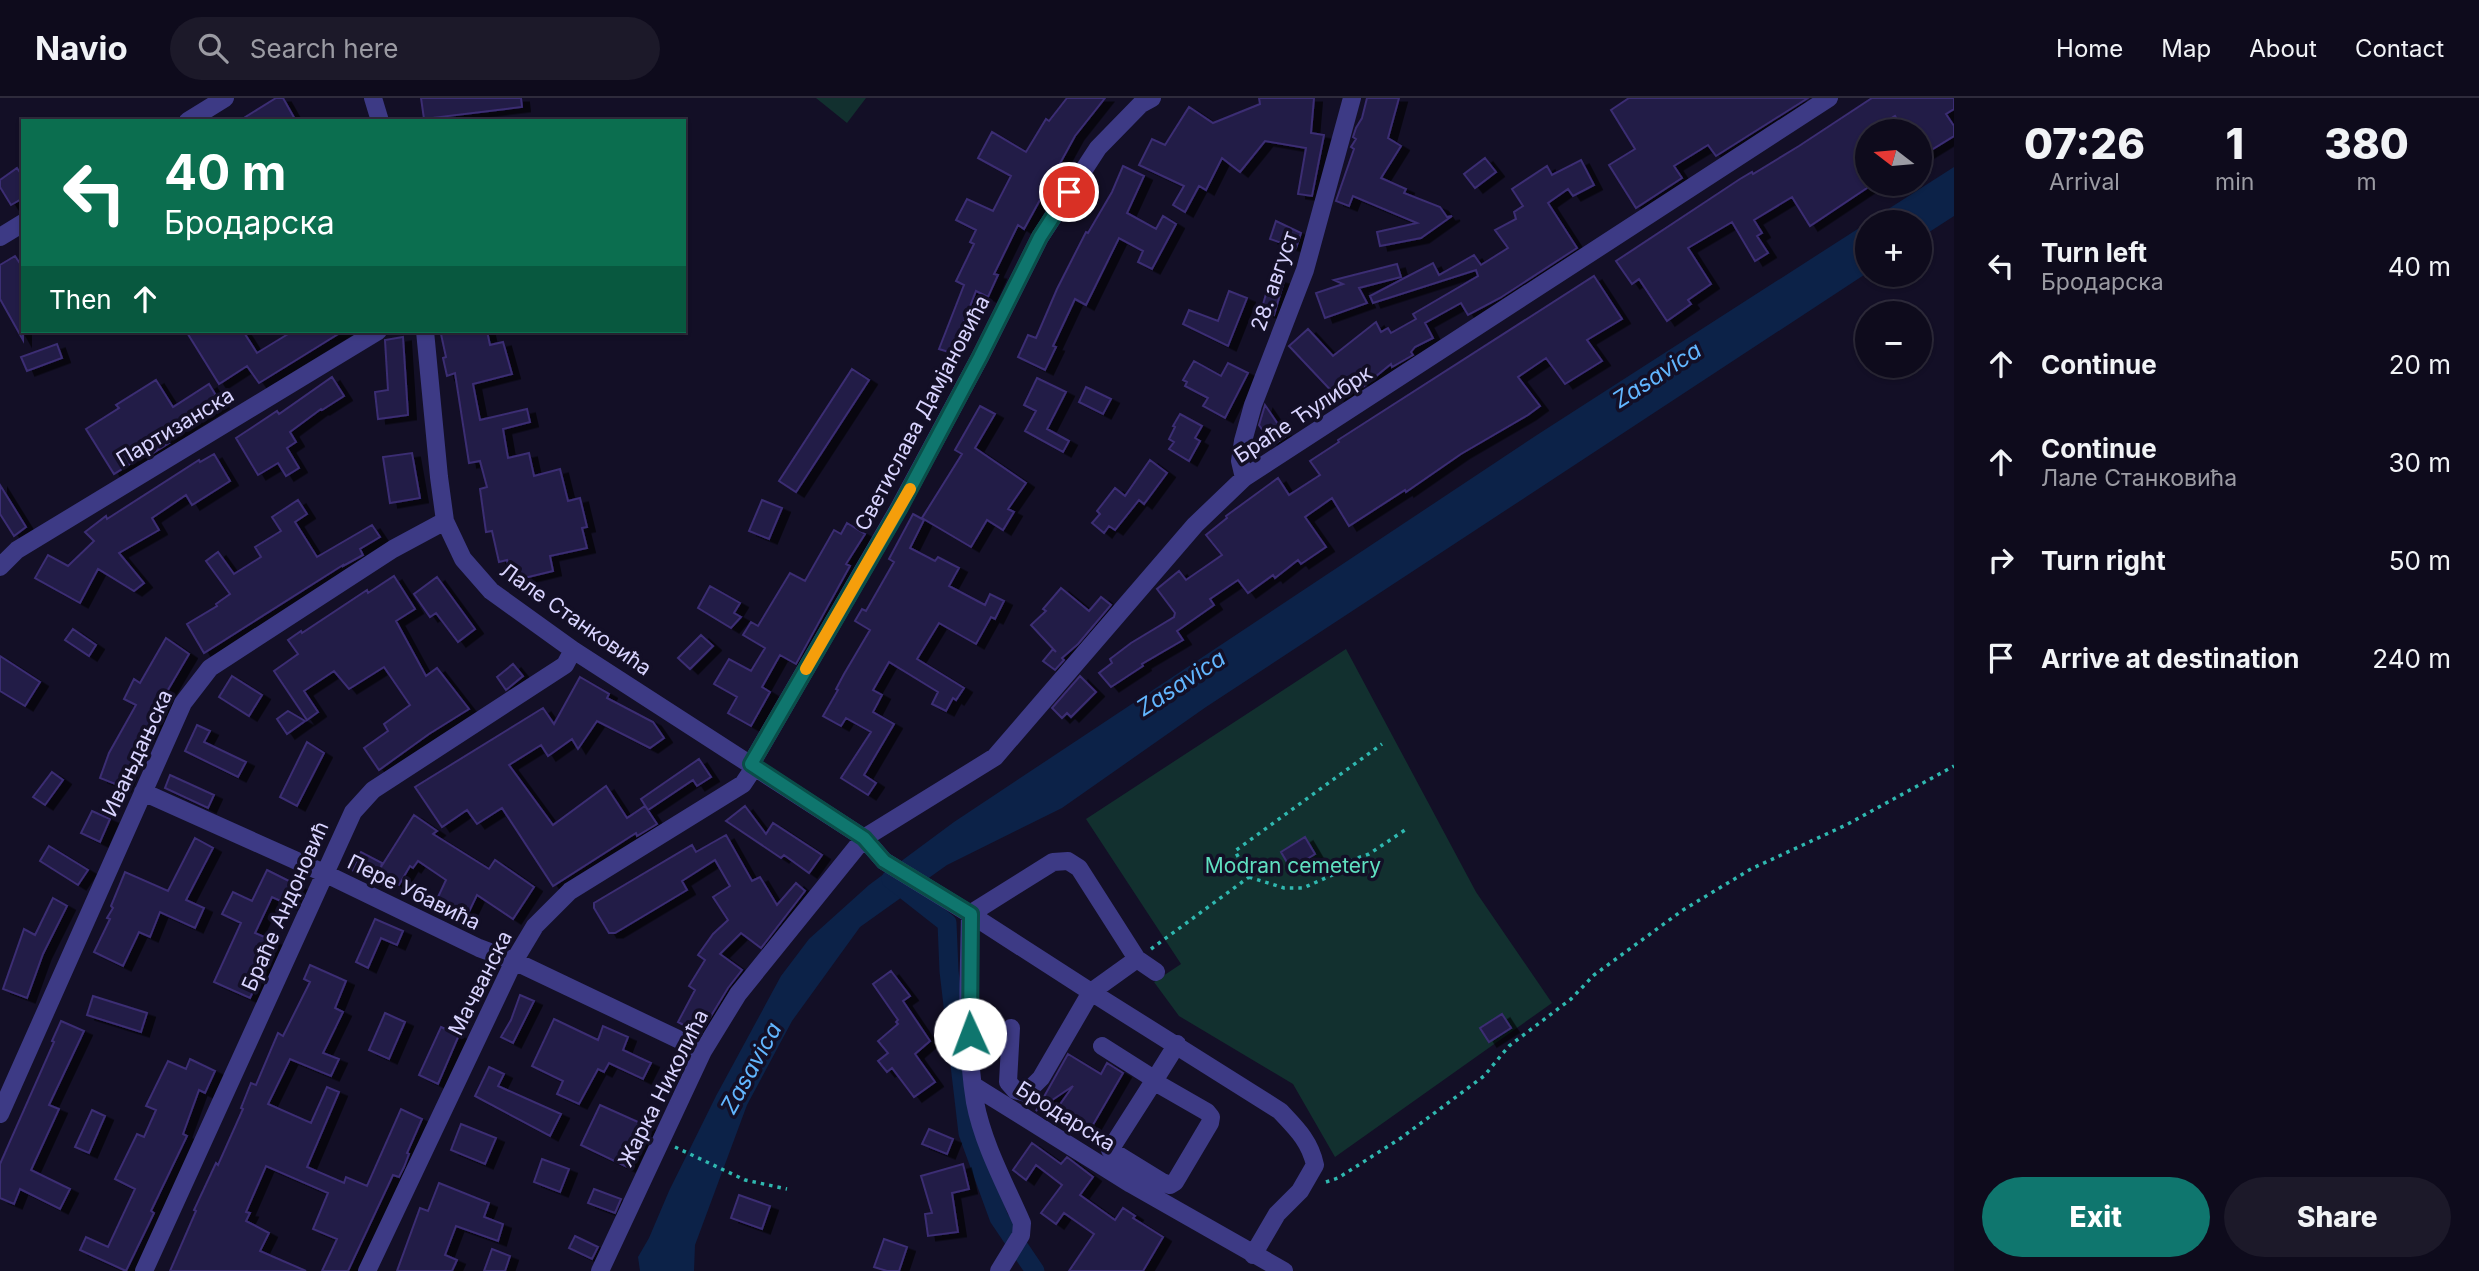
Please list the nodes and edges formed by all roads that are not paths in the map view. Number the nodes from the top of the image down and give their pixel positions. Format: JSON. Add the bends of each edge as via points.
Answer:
{"nodes":[{"id":1,"x":225,"y":98,"type":"edge"},
{"id":2,"x":373,"y":98,"type":"edge"},
{"id":3,"x":1152,"y":98,"type":"edge"},
{"id":4,"x":1352,"y":98,"type":"edge"},
{"id":5,"x":1829,"y":98,"type":"edge"},
{"id":6,"x":191,"y":119,"type":"edge"},
{"id":7,"x":379,"y":119,"type":"edge"},
{"id":8,"x":21,"y":224,"type":"edge"},
{"id":9,"x":0,"y":237,"type":"edge"},
{"id":10,"x":374,"y":333,"type":"edge"},
{"id":11,"x":425,"y":333,"type":"edge"},
{"id":12,"x":1244,"y":478,"type":"junction"},
{"id":13,"x":445,"y":522,"type":"junction"},
{"id":14,"x":0,"y":567,"type":"edge"},
{"id":15,"x":573,"y":650,"type":"junction"},
{"id":16,"x":753,"y":765,"type":"junction"},
{"id":17,"x":143,"y":792,"type":"junction"},
{"id":18,"x":864,"y":838,"type":"junction"},
{"id":19,"x":326,"y":874,"type":"junction"},
{"id":20,"x":971,"y":914,"type":"junction"},
{"id":21,"x":1137,"y":959,"type":"junction"},
{"id":22,"x":514,"y":961,"type":"junction"},
{"id":23,"x":1156,"y":972,"type":"dead end"},
{"id":24,"x":1091,"y":992,"type":"junction"},
{"id":25,"x":1011,"y":1028,"type":"dead end"},
{"id":26,"x":1177,"y":1044,"type":"junction"},
{"id":27,"x":1102,"y":1046,"type":"dead end"},
{"id":28,"x":703,"y":1051,"type":"junction"},
{"id":29,"x":1154,"y":1080,"type":"junction"},
{"id":30,"x":974,"y":1086,"type":"junction"},
{"id":31,"x":0,"y":1114,"type":"edge"},
{"id":32,"x":1253,"y":1255,"type":"junction"},
{"id":33,"x":144,"y":1271,"type":"edge"},
{"id":34,"x":367,"y":1271,"type":"edge"},
{"id":35,"x":600,"y":1271,"type":"edge"},
{"id":36,"x":999,"y":1271,"type":"edge"},
{"id":37,"x":1284,"y":1271,"type":"edge"}],
"edges":[{"from":1,"to":6,"type":"street"},
{"from":2,"to":7,"type":"street"},
{"from":3,"to":16,"type":"street","name":"Светислава Дамјановића","via":[[1098,148],[1040,237],[899,509]]},
{"from":4,"to":12,"type":"street","name":"28. август","via":[[1305,271],[1253,405],[1240,461]]},
{"from":5,"to":12,"type":"street","name":"Браће Ћулибрк"},
{"from":8,"to":9,"type":"street"},
{"from":10,"to":14,"type":"street","name":"Партизанска","via":[[17,550]]},
{"from":11,"to":13,"type":"street","name":"Лале Станковића"},
{"from":12,"to":18,"type":"street","name":"Браће Ћулибрк","via":[[1195,525],[995,757]]},
{"from":13,"to":15,"type":"street","name":"Лале Станковића","via":[[463,559],[491,591]]},
{"from":13,"to":17,"type":"street","name":"Ивањдањска","via":[[393,549],[210,668],[183,702]]},
{"from":15,"to":16,"type":"street","name":"Лале Станковића"},
{"from":15,"to":19,"type":"street","name":"Браће Андоновић","via":[[565,665],[373,790],[353,812]]},
{"from":16,"to":18,"type":"street","name":"Лале Станковића"},
{"from":16,"to":22,"type":"street","name":"Мачванска","via":[[743,784],[569,891],[535,926]]},
{"from":17,"to":19,"type":"street","name":"Пере Убавића"},
{"from":17,"to":31,"type":"street","name":"Ивањдањска"},
{"from":18,"to":20,"type":"street","name":"Лале Станковића","via":[[884,861]]},
{"from":18,"to":28,"type":"street","name":"Жарка Николића","via":[[738,994]]},
{"from":19,"to":22,"type":"street","name":"Пере Убавића"},
{"from":19,"to":33,"type":"street","name":"Браће Андоновић"},
{"from":20,"to":21,"type":"street","via":[[1053,862],[1068,861],[1079,868]]},
{"from":20,"to":24,"type":"street"},
{"from":20,"to":30,"type":"street","via":[[968,1012]]},
{"from":21,"to":23,"type":"street"},
{"from":21,"to":24,"type":"street"},
{"from":22,"to":28,"type":"street","name":"Пере Убавића"},
{"from":22,"to":34,"type":"street","name":"Мачванска"},
{"from":24,"to":25,"type":"street","via":[[1041,1078],[1026,1093],[1009,1082]]},
{"from":24,"to":26,"type":"street"},
{"from":26,"to":29,"type":"street"},
{"from":26,"to":32,"type":"street","via":[[1280,1111],[1312,1151],[1315,1165]]},
{"from":27,"to":29,"type":"street"},
{"from":28,"to":35,"type":"street","name":"Жарка Николића"},
{"from":29,"to":29,"type":"street","via":[[1110,1150],[1170,1185],[1211,1117]]},
{"from":30,"to":32,"type":"street","name":"Бродарска"},
{"from":30,"to":36,"type":"street","via":[[985,1139],[1022,1223],[1021,1235]]},
{"from":32,"to":37,"type":"street","name":"Бродарска"}]}
